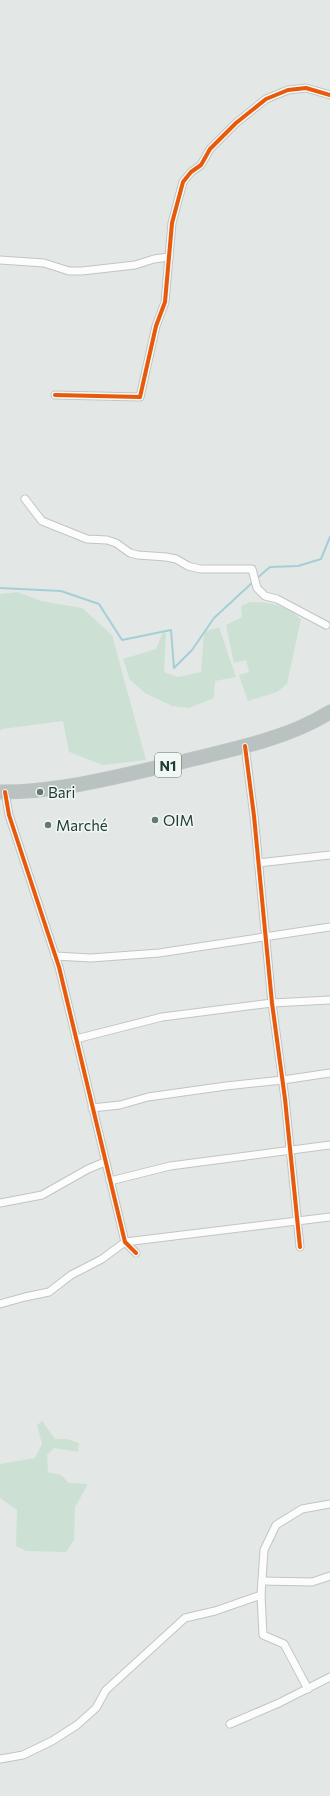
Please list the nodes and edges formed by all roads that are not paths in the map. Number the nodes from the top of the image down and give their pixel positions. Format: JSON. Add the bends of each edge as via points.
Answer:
{"nodes":[{"id":1,"x":330,"y":95,"type":"edge"},
{"id":2,"x":169,"y":257,"type":"junction"},
{"id":3,"x":0,"y":260,"type":"edge"},
{"id":4,"x":55,"y":395,"type":"dead end"},
{"id":5,"x":25,"y":499,"type":"dead end"},
{"id":6,"x":326,"y":625,"type":"dead end"},
{"id":7,"x":330,"y":712,"type":"edge"},
{"id":8,"x":245,"y":746,"type":"junction"},
{"id":9,"x":3,"y":792,"type":"edge"},
{"id":10,"x":330,"y":855,"type":"edge"},
{"id":11,"x":258,"y":863,"type":"junction"},
{"id":12,"x":330,"y":927,"type":"edge"},
{"id":13,"x":265,"y":936,"type":"junction"},
{"id":14,"x":55,"y":956,"type":"junction"},
{"id":15,"x":330,"y":1000,"type":"edge"},
{"id":16,"x":272,"y":1003,"type":"junction"},
{"id":17,"x":76,"y":1039,"type":"junction"},
{"id":18,"x":330,"y":1073,"type":"edge"},
{"id":19,"x":283,"y":1080,"type":"junction"},
{"id":20,"x":92,"y":1108,"type":"junction"},
{"id":21,"x":330,"y":1145,"type":"edge"},
{"id":22,"x":290,"y":1150,"type":"junction"},
{"id":23,"x":105,"y":1162,"type":"junction"},
{"id":24,"x":110,"y":1181,"type":"junction"},
{"id":25,"x":0,"y":1203,"type":"edge"},
{"id":26,"x":330,"y":1217,"type":"edge"},
{"id":27,"x":298,"y":1222,"type":"junction"},
{"id":28,"x":125,"y":1242,"type":"junction"},
{"id":29,"x":300,"y":1247,"type":"dead end"},
{"id":30,"x":136,"y":1253,"type":"dead end"},
{"id":31,"x":0,"y":1304,"type":"edge"},
{"id":32,"x":330,"y":1504,"type":"edge"},
{"id":33,"x":330,"y":1576,"type":"edge"},
{"id":34,"x":262,"y":1581,"type":"junction"},
{"id":35,"x":261,"y":1595,"type":"junction"},
{"id":36,"x":330,"y":1677,"type":"edge"},
{"id":37,"x":308,"y":1689,"type":"junction"},
{"id":38,"x":230,"y":1724,"type":"dead end"},
{"id":39,"x":0,"y":1759,"type":"edge"}],
"edges":[{"from":1,"to":2,"type":"street","via":[[306,88],[288,90],[266,99],[236,123],[210,149],[201,165],[183,182],[172,223]]},
{"from":2,"to":3,"type":"street","via":[[135,265],[82,272],[69,271],[44,263]]},
{"from":2,"to":4,"type":"street","via":[[165,302],[156,326],[140,397]]},
{"from":5,"to":6,"type":"street","via":[[42,521],[87,539],[116,543],[130,553],[176,559],[194,568],[247,568],[254,572],[257,588],[265,596],[276,599]]},
{"from":7,"to":8,"type":"highway","number":"N1","via":[[311,724]]},
{"from":8,"to":9,"type":"highway","number":"N1","via":[[82,784]]},
{"from":8,"to":11,"type":"street"},
{"from":9,"to":14,"type":"street"},
{"from":10,"to":11,"type":"street"},
{"from":11,"to":13,"type":"street"},
{"from":12,"to":13,"type":"street"},
{"from":13,"to":14,"type":"street","via":[[159,953],[91,958]]},
{"from":13,"to":16,"type":"street"},
{"from":14,"to":17,"type":"street"},
{"from":15,"to":16,"type":"street"},
{"from":16,"to":17,"type":"street","via":[[162,1017]]},
{"from":16,"to":19,"type":"street"},
{"from":17,"to":20,"type":"street"},
{"from":18,"to":19,"type":"street"},
{"from":19,"to":20,"type":"street","via":[[148,1097],[120,1105]]},
{"from":19,"to":22,"type":"street"},
{"from":20,"to":23,"type":"street"},
{"from":21,"to":22,"type":"street"},
{"from":22,"to":24,"type":"street","via":[[170,1166]]},
{"from":22,"to":27,"type":"street"},
{"from":23,"to":24,"type":"street"},
{"from":23,"to":25,"type":"street","via":[[42,1195]]},
{"from":24,"to":28,"type":"street"},
{"from":26,"to":27,"type":"street"},
{"from":27,"to":28,"type":"street"},
{"from":27,"to":29,"type":"street"},
{"from":28,"to":30,"type":"street"},
{"from":28,"to":31,"type":"street","via":[[102,1259],[71,1275],[49,1292]]},
{"from":32,"to":34,"type":"street","via":[[302,1509],[276,1525],[264,1550]]},
{"from":33,"to":34,"type":"street","via":[[312,1582]]},
{"from":34,"to":35,"type":"street"},
{"from":35,"to":37,"type":"street","via":[[263,1635],[284,1644]]},
{"from":35,"to":39,"type":"street","via":[[215,1612],[184,1618],[106,1690],[96,1708],[77,1725],[23,1755]]},
{"from":36,"to":37,"type":"street"},
{"from":37,"to":38,"type":"street"}]}
